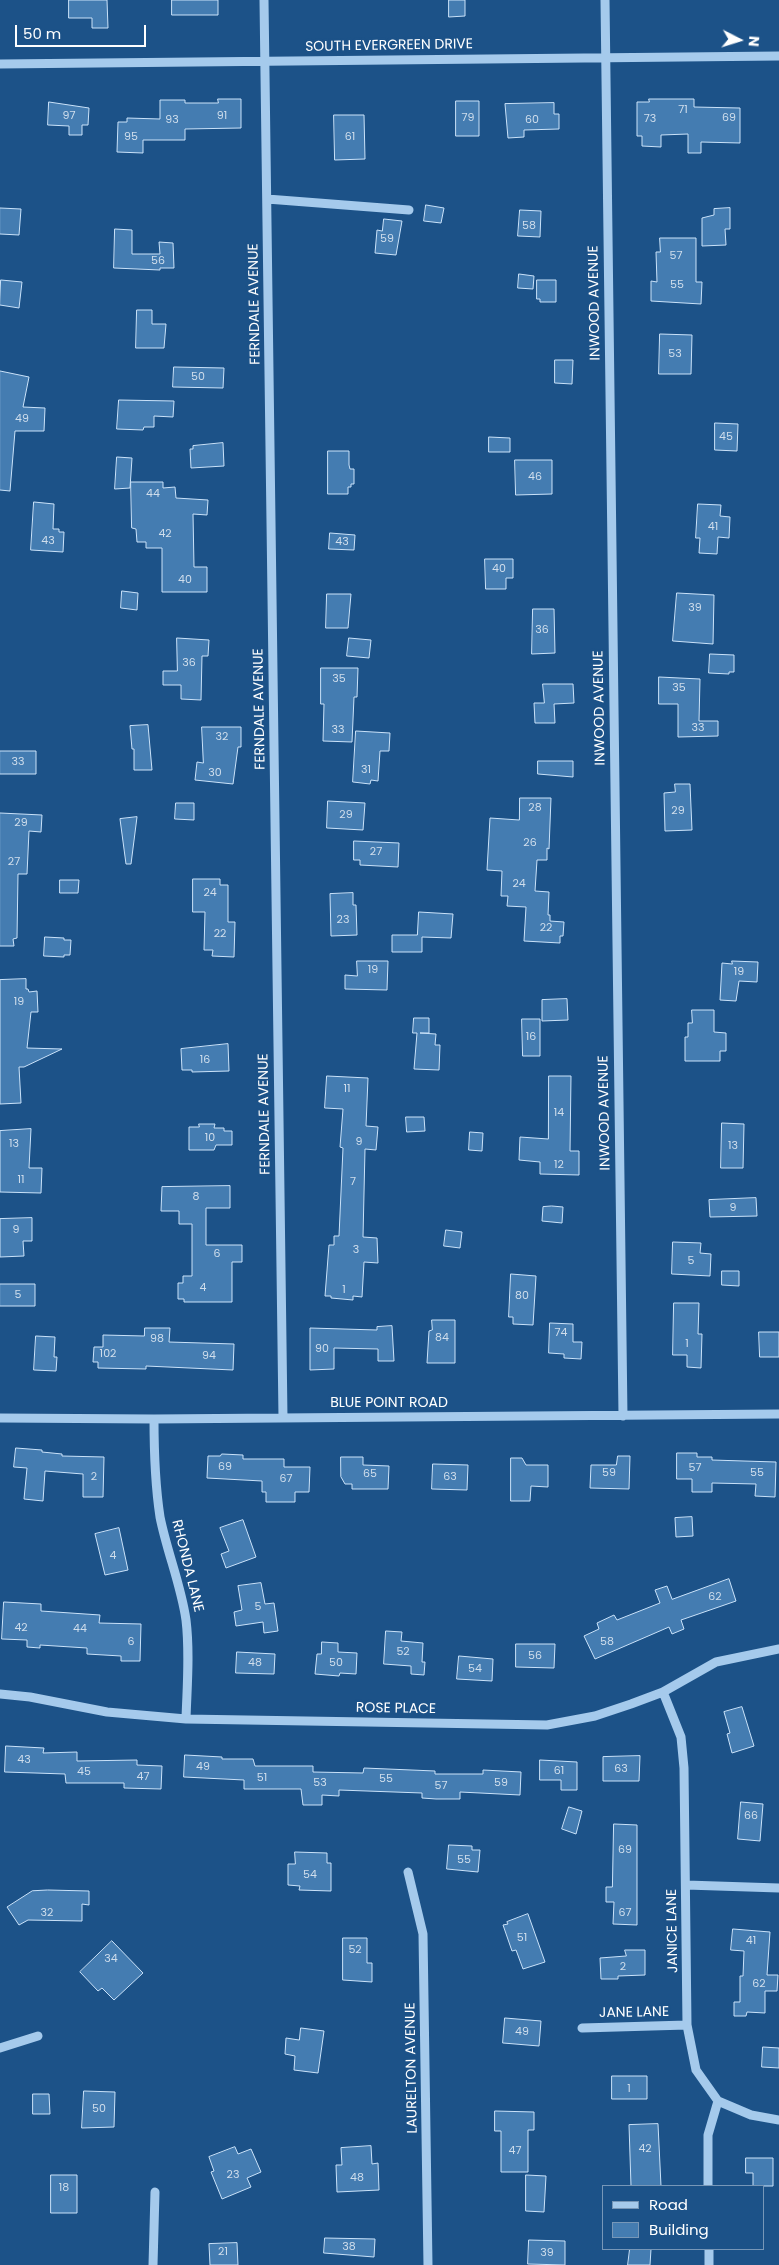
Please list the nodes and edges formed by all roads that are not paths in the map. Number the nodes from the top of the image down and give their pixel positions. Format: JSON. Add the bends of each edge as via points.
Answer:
{"nodes":[{"id":1,"x":264,"y":0,"type":"edge"},
{"id":2,"x":605,"y":0,"type":"edge"},
{"id":3,"x":779,"y":56,"type":"edge"},
{"id":4,"x":606,"y":57,"type":"junction"},
{"id":5,"x":265,"y":61,"type":"junction"},
{"id":6,"x":0,"y":64,"type":"edge"},
{"id":7,"x":267,"y":199,"type":"junction"},
{"id":8,"x":409,"y":210,"type":"dead end"},
{"id":9,"x":779,"y":1414,"type":"edge"},
{"id":10,"x":623,"y":1416,"type":"junction"},
{"id":11,"x":283,"y":1417,"type":"junction"},
{"id":12,"x":0,"y":1418,"type":"edge"},
{"id":13,"x":154,"y":1419,"type":"junction"},
{"id":14,"x":779,"y":1649,"type":"edge"},
{"id":15,"x":664,"y":1692,"type":"junction"},
{"id":16,"x":0,"y":1694,"type":"edge"},
{"id":17,"x":186,"y":1719,"type":"junction"},
{"id":18,"x":408,"y":1872,"type":"dead end"},
{"id":19,"x":686,"y":1885,"type":"junction"},
{"id":20,"x":779,"y":1888,"type":"edge"},
{"id":21,"x":686,"y":2025,"type":"junction"},
{"id":22,"x":582,"y":2028,"type":"dead end"},
{"id":23,"x":38,"y":2036,"type":"dead end"},
{"id":24,"x":0,"y":2048,"type":"edge"},
{"id":25,"x":718,"y":2101,"type":"junction"},
{"id":26,"x":779,"y":2120,"type":"edge"},
{"id":27,"x":708,"y":2185,"type":"edge"},
{"id":28,"x":155,"y":2192,"type":"dead end"},
{"id":29,"x":709,"y":2250,"type":"edge"},
{"id":30,"x":153,"y":2265,"type":"edge"},
{"id":31,"x":428,"y":2265,"type":"edge"},
{"id":32,"x":709,"y":2265,"type":"edge"}],
"edges":[{"from":1,"to":5,"type":"street","name":"FERNDALE AVENUE"},
{"from":2,"to":4,"type":"street","name":"INWOOD AVENUE"},
{"from":3,"to":4,"type":"street","name":"SOUTH EVERGREEN DRIVE"},
{"from":4,"to":5,"type":"street","name":"SOUTH EVERGREEN DRIVE"},
{"from":4,"to":10,"type":"street","name":"INWOOD AVENUE"},
{"from":5,"to":6,"type":"street","name":"SOUTH EVERGREEN DRIVE"},
{"from":5,"to":7,"type":"street","name":"FERNDALE AVENUE"},
{"from":7,"to":8,"type":"street"},
{"from":7,"to":11,"type":"street","name":"FERNDALE AVENUE"},
{"from":9,"to":10,"type":"street","name":"BLUE POINT ROAD"},
{"from":10,"to":11,"type":"street","name":"BLUE POINT ROAD"},
{"from":11,"to":13,"type":"street","name":"BLUE POINT ROAD"},
{"from":12,"to":13,"type":"street","name":"BLUE POINT ROAD"},
{"from":13,"to":17,"type":"street","name":"RHONDA LANE","via":[[154,1475],[161,1519],[186,1621]]},
{"from":14,"to":15,"type":"street","name":"ROSE PLACE","via":[[716,1662]]},
{"from":15,"to":17,"type":"street","name":"ROSE PLACE","via":[[594,1716],[547,1725]]},
{"from":15,"to":19,"type":"street","name":"JANICE LANE","via":[[681,1737]]},
{"from":16,"to":17,"type":"street","name":"ROSE PLACE","via":[[107,1712]]},
{"from":18,"to":31,"type":"street","name":"LAURELTON AVENUE","via":[[423,1934]]},
{"from":19,"to":20,"type":"street"},
{"from":19,"to":21,"type":"street","name":"JANICE LANE"},
{"from":21,"to":22,"type":"street","name":"JANE LANE"},
{"from":21,"to":25,"type":"street","name":"JANICE LANE","via":[[696,2070]]},
{"from":23,"to":24,"type":"street"},
{"from":25,"to":26,"type":"street","via":[[751,2115]]},
{"from":25,"to":27,"type":"street","via":[[708,2135]]},
{"from":28,"to":30,"type":"street"},
{"from":29,"to":32,"type":"street"}]}
